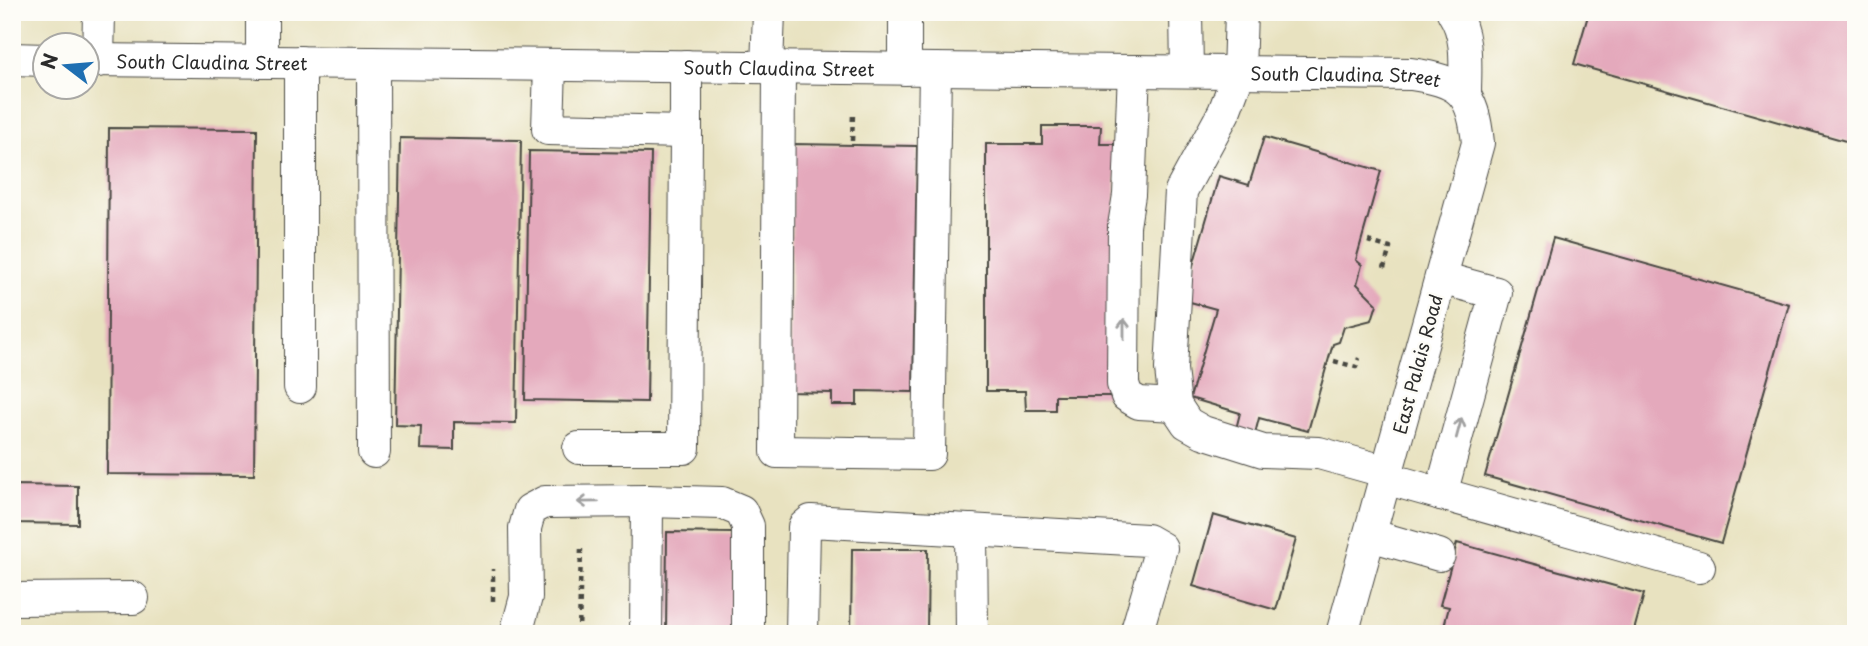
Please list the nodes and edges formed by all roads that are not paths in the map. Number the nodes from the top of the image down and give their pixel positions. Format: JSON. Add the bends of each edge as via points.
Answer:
{"nodes":[{"id":1,"x":99,"y":12,"type":"edge"},
{"id":2,"x":121,"y":12,"type":"edge"},
{"id":3,"x":262,"y":12,"type":"edge"},
{"id":4,"x":769,"y":12,"type":"edge"},
{"id":5,"x":905,"y":12,"type":"edge"},
{"id":6,"x":1186,"y":12,"type":"edge"},
{"id":7,"x":1241,"y":12,"type":"edge"},
{"id":8,"x":1452,"y":12,"type":"edge"},
{"id":9,"x":100,"y":32,"type":"edge"},
{"id":10,"x":102,"y":58,"type":"edge"},
{"id":11,"x":12,"y":60,"type":"edge"},
{"id":12,"x":32,"y":60,"type":"edge"},
{"id":13,"x":102,"y":60,"type":"edge"},
{"id":14,"x":262,"y":62,"type":"junction"},
{"id":15,"x":300,"y":62,"type":"junction"},
{"id":16,"x":373,"y":63,"type":"junction"},
{"id":17,"x":550,"y":65,"type":"junction"},
{"id":18,"x":686,"y":66,"type":"junction"},
{"id":19,"x":773,"y":67,"type":"junction"},
{"id":20,"x":920,"y":69,"type":"junction"},
{"id":21,"x":1134,"y":71,"type":"junction"},
{"id":22,"x":1186,"y":71,"type":"junction"},
{"id":23,"x":1239,"y":72,"type":"junction"},
{"id":24,"x":1465,"y":96,"type":"junction"},
{"id":25,"x":686,"y":132,"type":"junction"},
{"id":26,"x":1181,"y":191,"type":"junction"},
{"id":27,"x":1129,"y":195,"type":"junction"},
{"id":28,"x":1441,"y":278,"type":"junction"},
{"id":29,"x":300,"y":387,"type":"dead end"},
{"id":30,"x":1175,"y":405,"type":"junction"},
{"id":31,"x":579,"y":448,"type":"dead end"},
{"id":32,"x":374,"y":452,"type":"dead end"},
{"id":33,"x":1386,"y":475,"type":"junction"},
{"id":34,"x":1441,"y":494,"type":"junction"},
{"id":35,"x":647,"y":501,"type":"junction"},
{"id":36,"x":971,"y":530,"type":"junction"},
{"id":37,"x":1370,"y":535,"type":"junction"},
{"id":38,"x":1439,"y":555,"type":"dead end"},
{"id":39,"x":1699,"y":567,"type":"dead end"},
{"id":40,"x":133,"y":598,"type":"dead end"},
{"id":41,"x":12,"y":599,"type":"edge"},
{"id":42,"x":516,"y":634,"type":"edge"},
{"id":43,"x":646,"y":634,"type":"edge"},
{"id":44,"x":748,"y":634,"type":"edge"},
{"id":45,"x":802,"y":634,"type":"edge"},
{"id":46,"x":972,"y":634,"type":"edge"},
{"id":47,"x":1136,"y":634,"type":"edge"},
{"id":48,"x":1342,"y":634,"type":"edge"}],
"edges":[{"from":1,"to":9,"type":"street"},
{"from":2,"to":10,"type":"street"},
{"from":3,"to":14,"type":"street"},
{"from":4,"to":19,"type":"street"},
{"from":5,"to":20,"type":"street"},
{"from":6,"to":22,"type":"street"},
{"from":7,"to":23,"type":"street"},
{"from":8,"to":24,"type":"street","name":"East Palais Road","via":[[1461,24],[1465,49]]},
{"from":11,"to":12,"type":"street"},
{"from":13,"to":14,"type":"street","name":"South Claudina Street"},
{"from":14,"to":15,"type":"street","name":"South Claudina Street"},
{"from":15,"to":16,"type":"street","name":"South Claudina Street"},
{"from":15,"to":29,"type":"street"},
{"from":16,"to":17,"type":"street","name":"South Claudina Street"},
{"from":16,"to":32,"type":"street"},
{"from":17,"to":18,"type":"street","name":"South Claudina Street"},
{"from":17,"to":25,"type":"street","via":[[548,129]]},
{"from":18,"to":19,"type":"street","name":"South Claudina Street"},
{"from":18,"to":25,"type":"street"},
{"from":19,"to":20,"type":"street","name":"South Claudina Street"},
{"from":19,"to":20,"type":"street","via":[[777,452],[929,453]]},
{"from":20,"to":21,"type":"street","name":"South Claudina Street"},
{"from":21,"to":22,"type":"street","name":"South Claudina Street"},
{"from":21,"to":27,"type":"street"},
{"from":22,"to":23,"type":"street","name":"South Claudina Street"},
{"from":23,"to":24,"type":"street","name":"South Claudina Street","via":[[1411,74],[1444,79]]},
{"from":23,"to":26,"type":"street","via":[[1224,112]]},
{"from":24,"to":28,"type":"street","name":"East Palais Road","via":[[1475,115],[1478,143]]},
{"from":25,"to":31,"type":"street","via":[[684,448]]},
{"from":26,"to":27,"type":"street"},
{"from":26,"to":30,"type":"street","via":[[1171,369]]},
{"from":30,"to":27,"type":"street","one_way":true,"via":[[1139,402],[1127,396],[1123,384],[1124,239]]},
{"from":28,"to":33,"type":"street","name":"East Palais Road"},
{"from":34,"to":28,"type":"street","one_way":true,"via":[[1496,293]]},
{"from":30,"to":33,"type":"street","via":[[1187,423],[1203,432],[1263,451],[1319,453]]},
{"from":33,"to":34,"type":"street"},
{"from":33,"to":37,"type":"street","name":"East Palais Road"},
{"from":34,"to":39,"type":"street"},
{"from":35,"to":42,"type":"street","one_way":true,"via":[[545,502],[530,510],[524,528],[526,597]]},
{"from":35,"to":43,"type":"street"},
{"from":35,"to":44,"type":"street","via":[[722,503],[741,511],[748,526]]},
{"from":36,"to":45,"type":"street","via":[[811,521],[804,527]]},
{"from":36,"to":46,"type":"street"},
{"from":36,"to":47,"type":"street","via":[[1147,540],[1161,548]]},
{"from":37,"to":38,"type":"street"},
{"from":37,"to":48,"type":"street","name":"East Palais Road"},
{"from":40,"to":41,"type":"street"}]}
